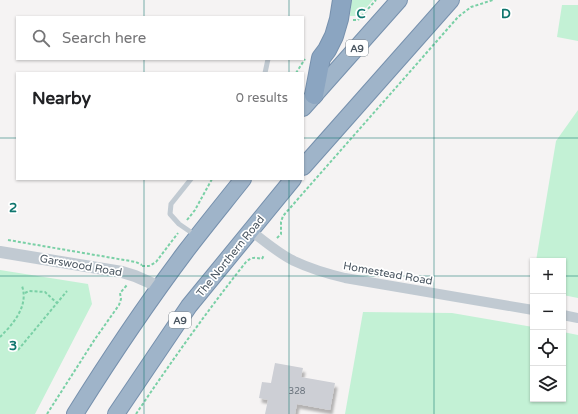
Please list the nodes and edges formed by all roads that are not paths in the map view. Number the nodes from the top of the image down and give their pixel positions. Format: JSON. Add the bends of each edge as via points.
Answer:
{"nodes":[{"id":1,"x":342,"y":0,"type":"edge"},
{"id":2,"x":399,"y":0,"type":"edge"},
{"id":3,"x":451,"y":0,"type":"edge"},
{"id":4,"x":268,"y":60,"type":"edge"},
{"id":5,"x":265,"y":72,"type":"edge"},
{"id":6,"x":309,"y":102,"type":"edge"},
{"id":7,"x":304,"y":166,"type":"edge"},
{"id":8,"x":190,"y":180,"type":"edge"},
{"id":9,"x":242,"y":180,"type":"edge"},
{"id":10,"x":292,"y":180,"type":"edge"},
{"id":11,"x":250,"y":230,"type":"junction"},
{"id":12,"x":197,"y":237,"type":"junction"},
{"id":13,"x":0,"y":252,"type":"edge"},
{"id":14,"x":160,"y":287,"type":"junction"},
{"id":15,"x":530,"y":309,"type":"edge"},
{"id":16,"x":566,"y":316,"type":"edge"},
{"id":17,"x":578,"y":318,"type":"edge"},
{"id":18,"x":75,"y":414,"type":"edge"},
{"id":19,"x":116,"y":414,"type":"edge"}],
"edges":[{"from":1,"to":6,"type":"highway","via":[[334,36],[321,58]]},
{"from":2,"to":6,"type":"highway","number":"A9"},
{"from":3,"to":7,"type":"highway"},
{"from":4,"to":5,"type":"lane"},
{"from":8,"to":12,"type":"lane","via":[[171,204],[170,214]]},
{"from":9,"to":12,"type":"highway"},
{"from":10,"to":11,"type":"highway","name":"The Northern Road","number":"A9"},
{"from":11,"to":15,"type":"street","name":"Homestead Road","via":[[294,261],[322,272]]},
{"from":11,"to":19,"type":"highway","name":"The Northern Road","number":"A9","via":[[189,306]]},
{"from":12,"to":14,"type":"highway"},
{"from":13,"to":14,"type":"street","name":"Garswood Road","via":[[96,267],[135,276]]},
{"from":14,"to":18,"type":"highway"},
{"from":16,"to":17,"type":"street"}]}
